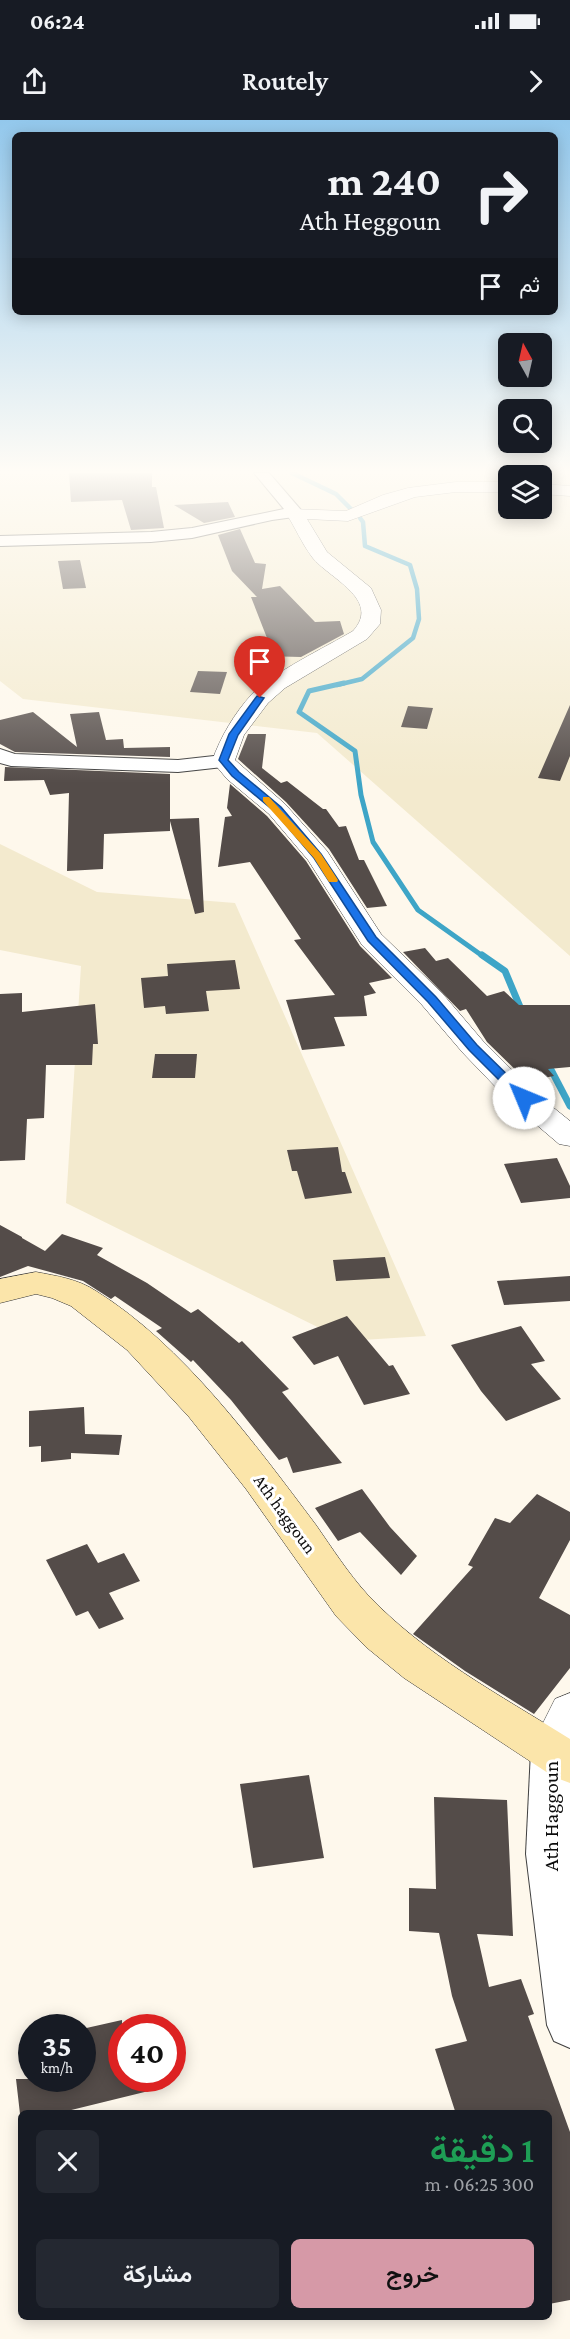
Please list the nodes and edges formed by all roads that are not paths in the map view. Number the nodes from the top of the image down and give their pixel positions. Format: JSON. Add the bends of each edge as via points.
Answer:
{"nodes":[{"id":1,"x":346,"y":577,"type":"edge"},
{"id":2,"x":0,"y":755,"type":"edge"},
{"id":3,"x":224,"y":760,"type":"junction"},
{"id":4,"x":570,"y":1137,"type":"edge"},
{"id":5,"x":0,"y":1291,"type":"edge"},
{"id":6,"x":570,"y":1712,"type":"edge"},
{"id":7,"x":561,"y":1757,"type":"edge"},
{"id":8,"x":570,"y":2025,"type":"edge"}],
"edges":[{"from":1,"to":3,"type":"street","via":[[364,592],[371,610],[370,624],[360,635],[260,698],[233,734]]},
{"from":2,"to":3,"type":"street","via":[[11,760],[178,766]]},
{"from":3,"to":4,"type":"street","via":[[277,809],[318,856],[371,939],[524,1098]]},
{"from":5,"to":7,"type":"main road","name":"Ath haggoun","via":[[36,1283],[61,1288],[83,1298],[140,1341],[202,1408],[260,1479],[351,1604],[381,1635],[419,1665]]},
{"from":6,"to":7,"type":"street"},
{"from":7,"to":8,"type":"street","name":"Ath Haggoun","via":[[547,1854]]}]}
